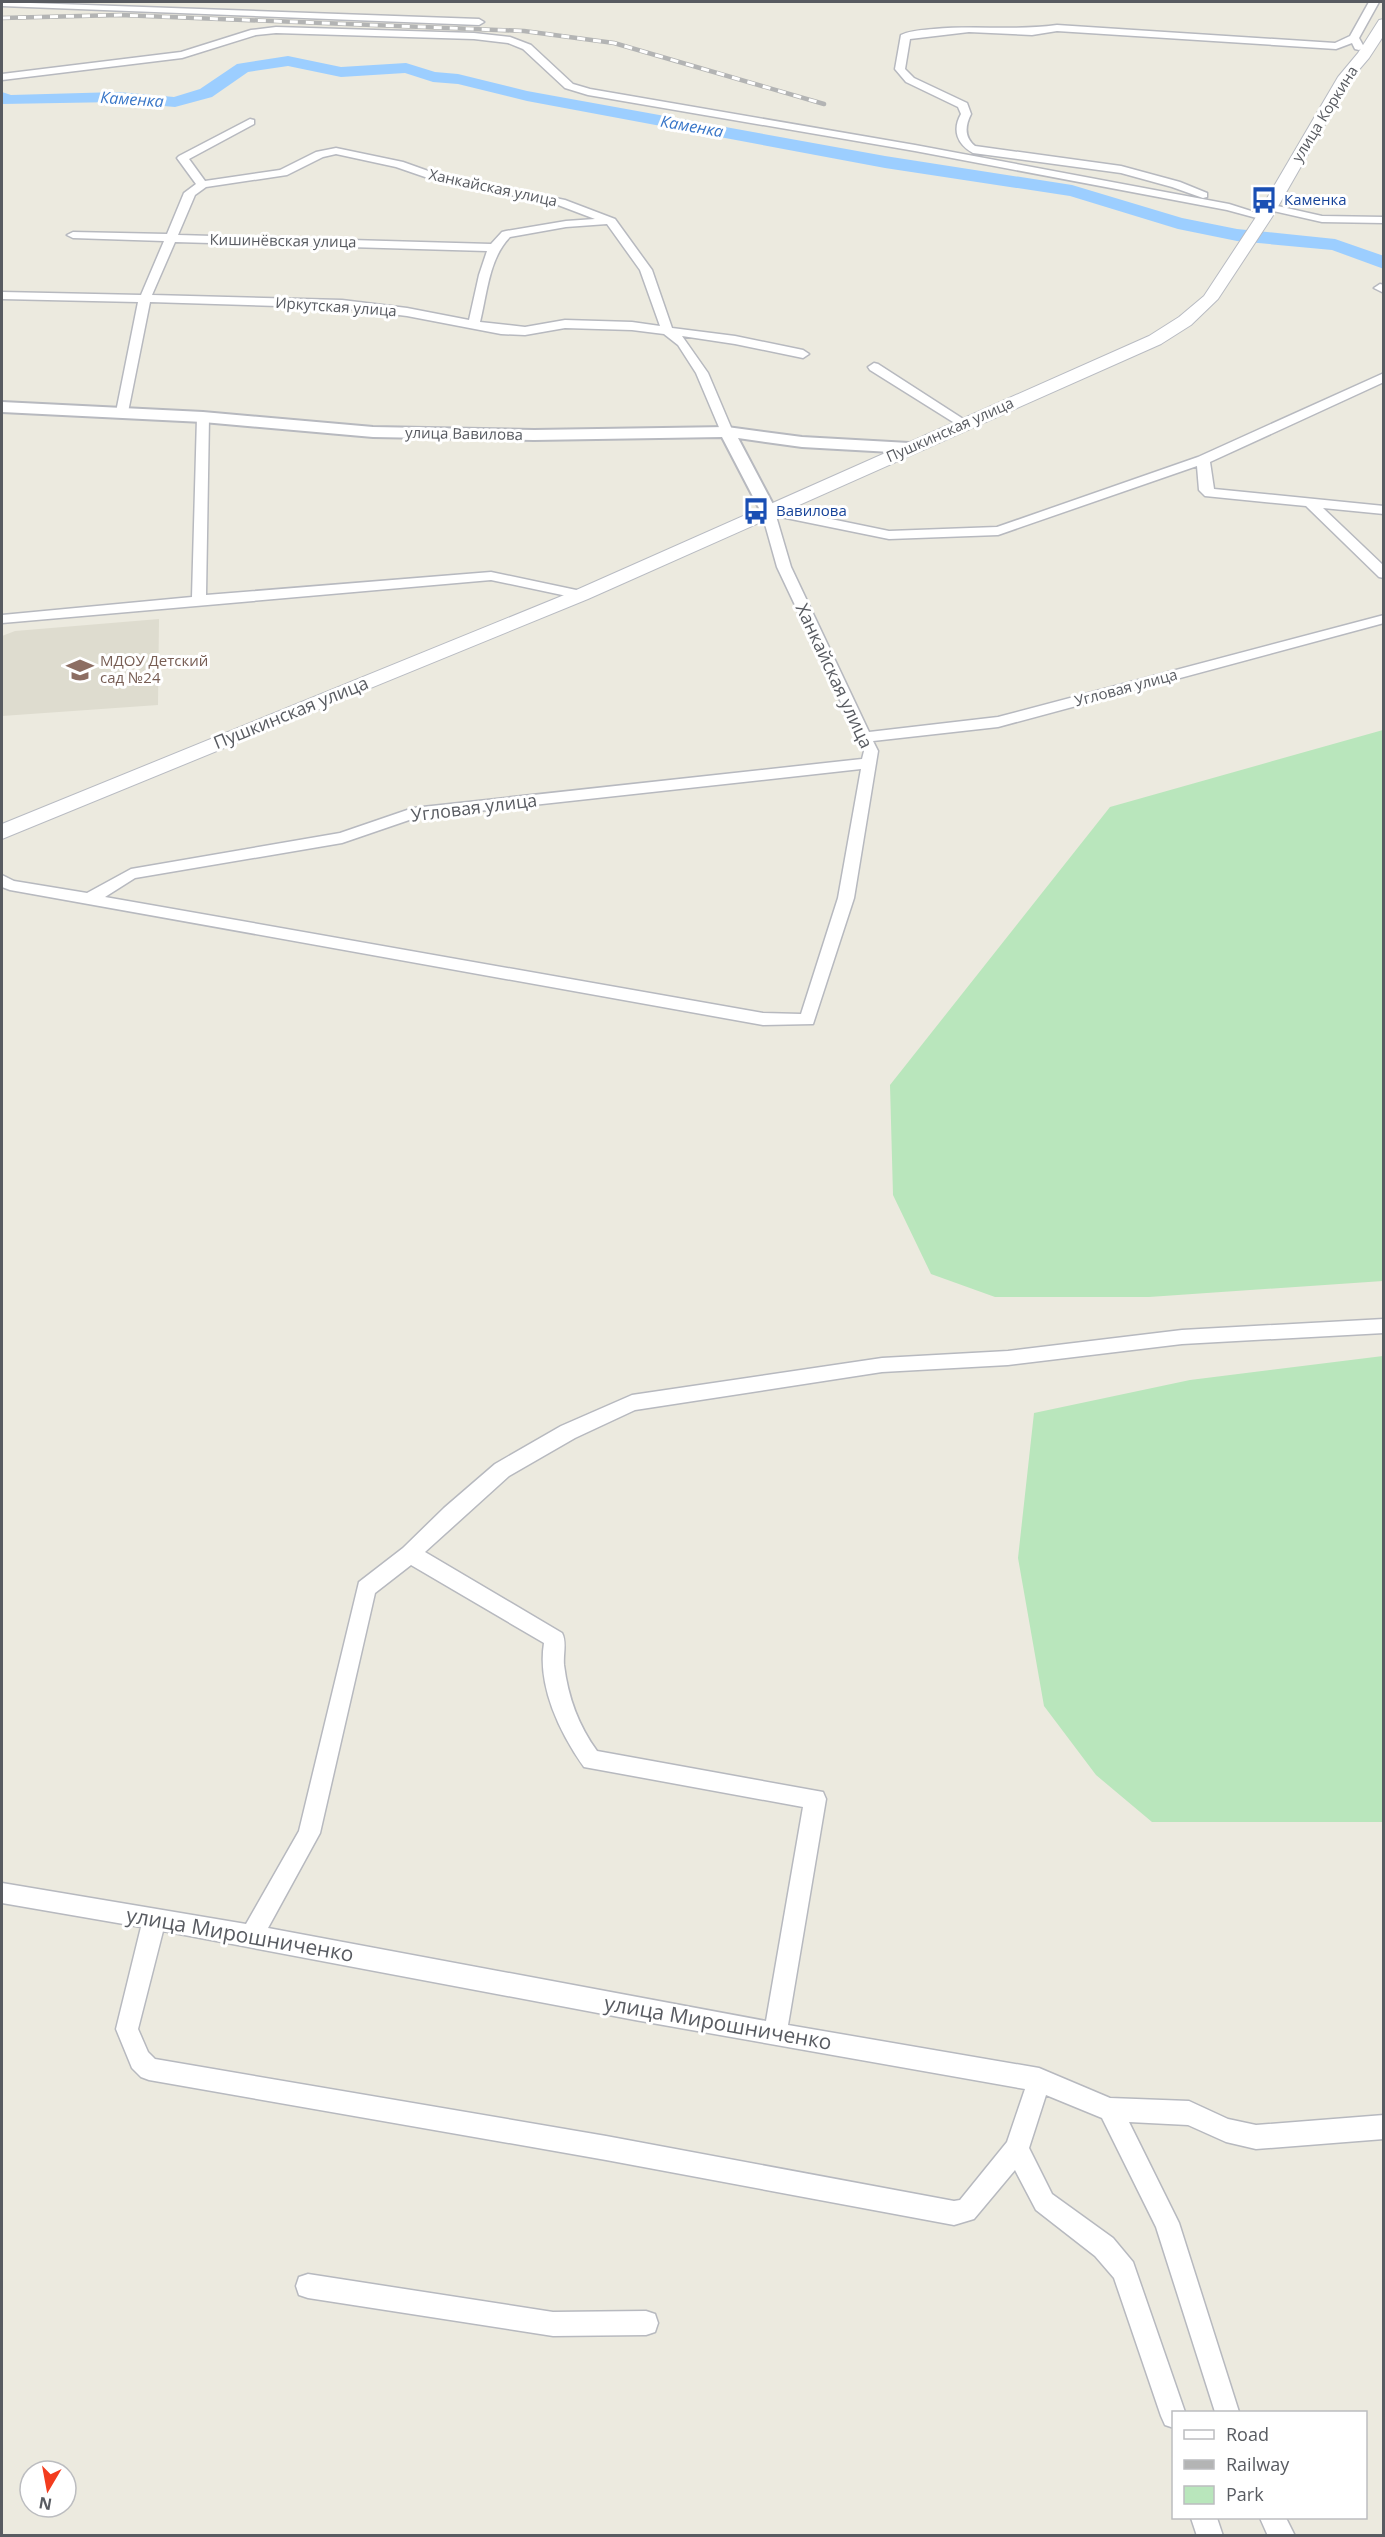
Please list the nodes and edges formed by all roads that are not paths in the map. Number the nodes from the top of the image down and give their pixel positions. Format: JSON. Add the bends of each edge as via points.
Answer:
{"nodes":[{"id":1,"x":1374,"y":2,"type":"edge"},
{"id":2,"x":2,"y":3,"type":"edge"},
{"id":3,"x":479,"y":22,"type":"dead end"},
{"id":4,"x":1383,"y":23,"type":"edge"},
{"id":5,"x":1354,"y":38,"type":"junction"},
{"id":6,"x":1364,"y":55,"type":"junction"},
{"id":7,"x":2,"y":77,"type":"edge"},
{"id":8,"x":250,"y":122,"type":"dead end"},
{"id":9,"x":202,"y":185,"type":"junction"},
{"id":10,"x":1229,"y":207,"type":"junction"},
{"id":11,"x":1264,"y":216,"type":"junction"},
{"id":12,"x":1383,"y":220,"type":"edge"},
{"id":13,"x":611,"y":222,"type":"junction"},
{"id":14,"x":73,"y":235,"type":"dead end"},
{"id":15,"x":168,"y":239,"type":"junction"},
{"id":16,"x":493,"y":249,"type":"junction"},
{"id":17,"x":2,"y":295,"type":"edge"},
{"id":18,"x":144,"y":299,"type":"junction"},
{"id":19,"x":474,"y":324,"type":"junction"},
{"id":20,"x":667,"y":330,"type":"junction"},
{"id":21,"x":803,"y":354,"type":"dead end"},
{"id":22,"x":874,"y":367,"type":"dead end"},
{"id":23,"x":1383,"y":377,"type":"edge"},
{"id":24,"x":2,"y":407,"type":"edge"},
{"id":25,"x":122,"y":412,"type":"junction"},
{"id":26,"x":203,"y":417,"type":"junction"},
{"id":27,"x":965,"y":424,"type":"junction"},
{"id":28,"x":727,"y":432,"type":"junction"},
{"id":29,"x":909,"y":448,"type":"junction"},
{"id":30,"x":1203,"y":460,"type":"junction"},
{"id":31,"x":1310,"y":503,"type":"junction"},
{"id":32,"x":768,"y":510,"type":"junction"},
{"id":33,"x":1383,"y":510,"type":"edge"},
{"id":34,"x":1383,"y":574,"type":"edge"},
{"id":35,"x":581,"y":595,"type":"junction"},
{"id":36,"x":199,"y":600,"type":"junction"},
{"id":37,"x":2,"y":619,"type":"edge"},
{"id":38,"x":1383,"y":619,"type":"edge"},
{"id":39,"x":865,"y":737,"type":"junction"},
{"id":40,"x":869,"y":762,"type":"junction"},
{"id":41,"x":2,"y":832,"type":"edge"},
{"id":42,"x":2,"y":880,"type":"edge"},
{"id":43,"x":90,"y":899,"type":"junction"},
{"id":44,"x":1383,"y":1326,"type":"edge"},
{"id":45,"x":410,"y":1554,"type":"junction"},
{"id":46,"x":2,"y":1893,"type":"edge"},
{"id":47,"x":154,"y":1921,"type":"junction"},
{"id":48,"x":252,"y":1936,"type":"junction"},
{"id":49,"x":775,"y":2033,"type":"junction"},
{"id":50,"x":1039,"y":2080,"type":"junction"},
{"id":51,"x":1110,"y":2110,"type":"junction"},
{"id":52,"x":1383,"y":2127,"type":"edge"},
{"id":53,"x":1017,"y":2149,"type":"junction"},
{"id":54,"x":308,"y":2286,"type":"dead end"},
{"id":55,"x":646,"y":2323,"type":"dead end"},
{"id":56,"x":1227,"y":2411,"type":"edge"},
{"id":57,"x":1172,"y":2413,"type":"edge"},
{"id":58,"x":1205,"y":2519,"type":"edge"},
{"id":59,"x":1274,"y":2519,"type":"edge"},
{"id":60,"x":1210,"y":2535,"type":"edge"},
{"id":61,"x":1282,"y":2535,"type":"edge"}],
"edges":[{"from":1,"to":5,"type":"street"},
{"from":2,"to":3,"type":"street"},
{"from":4,"to":6,"type":"main road","name":"улица Коркина"},
{"from":5,"to":6,"type":"street"},
{"from":5,"to":10,"type":"street","via":[[1336,46],[1298,45],[1057,28],[1032,32],[969,29],[905,37],[900,69],[910,80],[963,105],[966,114],[960,135],[966,146],[977,151],[1146,175],[1176,183]]},
{"from":6,"to":11,"type":"main road","name":"улица Коркина","via":[[1345,77]]},
{"from":7,"to":10,"type":"street","via":[[182,55],[255,32],[276,30],[474,36],[510,40],[527,47],[569,86],[588,93],[915,148]]},
{"from":8,"to":9,"type":"street","via":[[183,158]]},
{"from":9,"to":13,"type":"street","name":"Ханкайская улица","via":[[283,173],[320,154],[346,152],[428,175],[561,202]]},
{"from":9,"to":15,"type":"street","via":[[187,196]]},
{"from":10,"to":11,"type":"street"},
{"from":11,"to":12,"type":"street"},
{"from":11,"to":27,"type":"main road","name":"Пушкинская улица","via":[[1210,299],[1185,321],[1155,340]]},
{"from":13,"to":16,"type":"street","via":[[566,224],[506,234]]},
{"from":13,"to":20,"type":"street","via":[[646,270]]},
{"from":14,"to":15,"type":"street","name":"Кишинёвская улица"},
{"from":15,"to":16,"type":"street","name":"Кишинёвская улица"},
{"from":15,"to":18,"type":"street"},
{"from":16,"to":19,"type":"street"},
{"from":17,"to":18,"type":"street","name":"Иркутская улица"},
{"from":18,"to":19,"type":"street","name":"Иркутская улица","via":[[342,304]]},
{"from":18,"to":25,"type":"street"},
{"from":19,"to":20,"type":"street","name":"Иркутская улица","via":[[525,331],[565,324]]},
{"from":20,"to":21,"type":"street","name":"Иркутская улица"},
{"from":20,"to":28,"type":"street","via":[[682,343],[702,373]]},
{"from":22,"to":27,"type":"street"},
{"from":23,"to":30,"type":"street"},
{"from":24,"to":25,"type":"street","name":"улица Вавилова"},
{"from":25,"to":26,"type":"street","name":"улица Вавилова"},
{"from":26,"to":28,"type":"street","name":"улица Вавилова","via":[[372,432]]},
{"from":26,"to":36,"type":"street"},
{"from":27,"to":29,"type":"main road","name":"Пушкинская улица"},
{"from":28,"to":29,"type":"street","name":"улица Вавилова","via":[[802,442]]},
{"from":28,"to":32,"type":"street"},
{"from":29,"to":32,"type":"main road","name":"Пушкинская улица"},
{"from":30,"to":31,"type":"street","via":[[1209,493]]},
{"from":30,"to":32,"type":"street","via":[[998,531],[889,535]]},
{"from":31,"to":33,"type":"street"},
{"from":31,"to":34,"type":"street"},
{"from":32,"to":35,"type":"main road","name":"Пушкинская улица"},
{"from":32,"to":39,"type":"street","name":"Ханкайская улица","via":[[784,567]]},
{"from":35,"to":36,"type":"street","via":[[491,576]]},
{"from":35,"to":41,"type":"main road","name":"Пушкинская улица"},
{"from":36,"to":37,"type":"street"},
{"from":38,"to":39,"type":"street","name":"Угловая улица","via":[[998,722]]},
{"from":39,"to":40,"type":"street","name":"Ханкайская улица","via":[[872,751]]},
{"from":40,"to":43,"type":"street","name":"Угловая улица","via":[[413,813],[342,838],[131,874]]},
{"from":40,"to":43,"type":"street","name":"Ханкайская улица","via":[[846,898],[807,1020],[763,1018]]},
{"from":42,"to":43,"type":"street","via":[[9,885]]},
{"from":44,"to":45,"type":"street","via":[[1182,1337],[1008,1358],[882,1365],[632,1403],[568,1431],[502,1470]]},
{"from":45,"to":48,"type":"street","via":[[366,1588],[309,1833]]},
{"from":45,"to":49,"type":"street","via":[[555,1639],[552,1653],[559,1690],[576,1740],[591,1760],[815,1799]]},
{"from":46,"to":47,"type":"street","name":"улица Мирошниченко"},
{"from":47,"to":48,"type":"street","name":"улица Мирошниченко"},
{"from":47,"to":53,"type":"street","via":[[127,2029],[140,2060],[149,2069],[954,2213],[966,2211]]},
{"from":48,"to":49,"type":"street","name":"улица Мирошниченко"},
{"from":49,"to":50,"type":"street","name":"улица Мирошниченко"},
{"from":50,"to":51,"type":"street","name":"улица Мирошниченко"},
{"from":50,"to":53,"type":"street"},
{"from":51,"to":52,"type":"street","via":[[1189,2113],[1226,2130],[1256,2137]]},
{"from":51,"to":56,"type":"street","via":[[1167,2223]]},
{"from":53,"to":57,"type":"street","via":[[1044,2202],[1104,2247],[1124,2271]]},
{"from":54,"to":55,"type":"street","via":[[553,2324]]},
{"from":58,"to":60,"type":"street"},
{"from":59,"to":61,"type":"street"}]}
